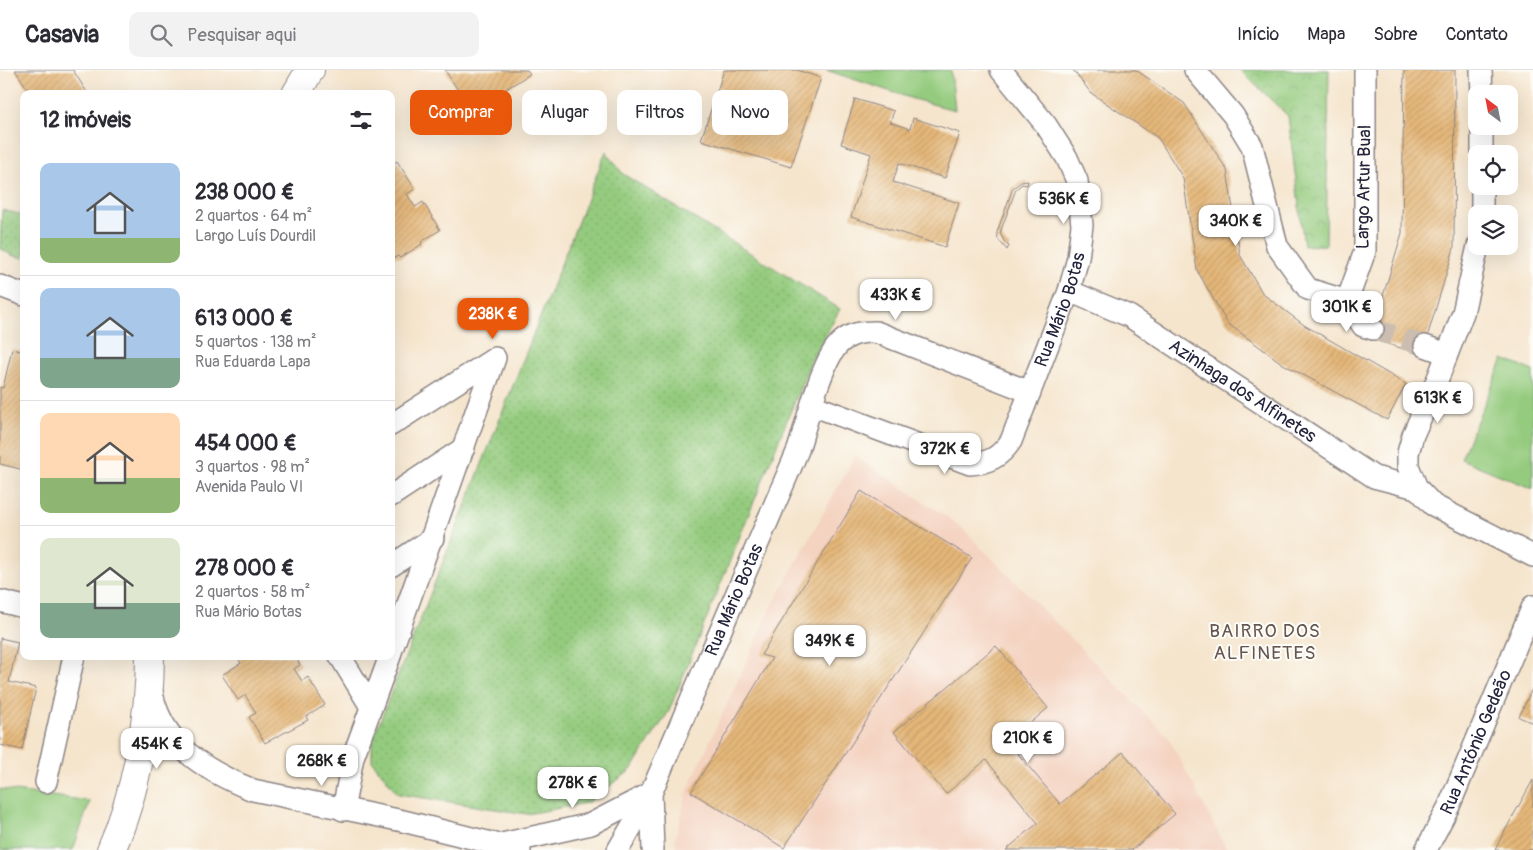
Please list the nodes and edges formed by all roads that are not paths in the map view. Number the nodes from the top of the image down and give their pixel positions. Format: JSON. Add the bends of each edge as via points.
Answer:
{"nodes":[{"id":1,"x":310,"y":70,"type":"edge"},
{"id":2,"x":1001,"y":70,"type":"edge"},
{"id":3,"x":1195,"y":70,"type":"edge"},
{"id":4,"x":1366,"y":70,"type":"edge"},
{"id":5,"x":1481,"y":70,"type":"edge"},
{"id":6,"x":1482,"y":85,"type":"edge"},
{"id":7,"x":298,"y":90,"type":"edge"},
{"id":8,"x":1476,"y":255,"type":"edge"},
{"id":9,"x":0,"y":286,"type":"edge"},
{"id":10,"x":1069,"y":291,"type":"junction"},
{"id":11,"x":20,"y":294,"type":"edge"},
{"id":12,"x":1347,"y":302,"type":"junction"},
{"id":13,"x":1373,"y":329,"type":"tunnel mouth"},
{"id":14,"x":1425,"y":346,"type":"tunnel mouth"},
{"id":15,"x":1447,"y":354,"type":"junction"},
{"id":16,"x":1030,"y":392,"type":"junction"},
{"id":17,"x":812,"y":404,"type":"junction"},
{"id":18,"x":395,"y":423,"type":"edge"},
{"id":19,"x":464,"y":448,"type":"junction"},
{"id":20,"x":1416,"y":488,"type":"junction"},
{"id":21,"x":395,"y":493,"type":"edge"},
{"id":22,"x":433,"y":538,"type":"junction"},
{"id":23,"x":1533,"y":556,"type":"edge"},
{"id":24,"x":395,"y":563,"type":"edge"},
{"id":25,"x":0,"y":601,"type":"edge"},
{"id":26,"x":20,"y":606,"type":"edge"},
{"id":27,"x":1533,"y":606,"type":"edge"},
{"id":28,"x":395,"y":641,"type":"edge"},
{"id":29,"x":73,"y":660,"type":"edge"},
{"id":30,"x":342,"y":660,"type":"edge"},
{"id":31,"x":389,"y":660,"type":"edge"},
{"id":32,"x":150,"y":666,"type":"edge"},
{"id":33,"x":371,"y":707,"type":"junction"},
{"id":34,"x":46,"y":782,"type":"dead end"},
{"id":35,"x":651,"y":793,"type":"junction"},
{"id":36,"x":343,"y":810,"type":"junction"},
{"id":37,"x":511,"y":847,"type":"edge"},
{"id":38,"x":112,"y":850,"type":"edge"},
{"id":39,"x":618,"y":850,"type":"edge"},
{"id":40,"x":653,"y":850,"type":"edge"},
{"id":41,"x":1426,"y":850,"type":"edge"}],
"edges":[{"from":1,"to":7,"type":"main road"},
{"from":2,"to":10,"type":"street","name":"Rua Mário Botas","via":[[1057,140],[1077,181],[1082,241]]},
{"from":3,"to":12,"type":"street","via":[[1233,115],[1252,146],[1277,246],[1308,289]]},
{"from":4,"to":12,"type":"street","name":"Largo Artur Bual","via":[[1365,251]]},
{"from":5,"to":6,"type":"street"},
{"from":8,"to":15,"type":"street","via":[[1463,313]]},
{"from":9,"to":11,"type":"street"},
{"from":10,"to":16,"type":"street","name":"Rua Mário Botas"},
{"from":10,"to":20,"type":"street","name":"Azinhaga dos Alfinetes","via":[[1128,316],[1374,477]]},
{"from":12,"to":13,"type":"street","via":[[1364,326]]},
{"from":14,"to":15,"type":"street"},
{"from":15,"to":20,"type":"street","via":[[1408,453],[1408,466]]},
{"from":16,"to":17,"type":"street","name":"Rua Mário Botas","via":[[1011,442],[1004,451],[991,460],[970,464]]},
{"from":16,"to":17,"type":"street","name":"Rua Mário Botas","via":[[876,332],[863,332],[848,337],[831,354]]},
{"from":17,"to":35,"type":"street","name":"Rua Mário Botas","via":[[798,450]]},
{"from":18,"to":19,"type":"street","via":[[495,358]]},
{"from":19,"to":21,"type":"street"},
{"from":19,"to":22,"type":"street"},
{"from":20,"to":23,"type":"street","via":[[1433,505]]},
{"from":22,"to":24,"type":"street"},
{"from":22,"to":28,"type":"street"},
{"from":25,"to":26,"type":"street"},
{"from":27,"to":41,"type":"street","name":"Rua António Gedeão","via":[[1449,806]]},
{"from":29,"to":34,"type":"street"},
{"from":30,"to":33,"type":"street"},
{"from":31,"to":33,"type":"street"},
{"from":32,"to":36,"type":"street","via":[[152,692],[163,723],[179,747],[201,765],[253,790]]},
{"from":32,"to":38,"type":"main road","via":[[137,763]]},
{"from":33,"to":36,"type":"street","via":[[353,757]]},
{"from":35,"to":37,"type":"street","via":[[590,824]]},
{"from":35,"to":39,"type":"street","name":"Rua Mário Botas"},
{"from":35,"to":40,"type":"street","name":"Rua Mário Botas"},
{"from":36,"to":37,"type":"street"}]}
